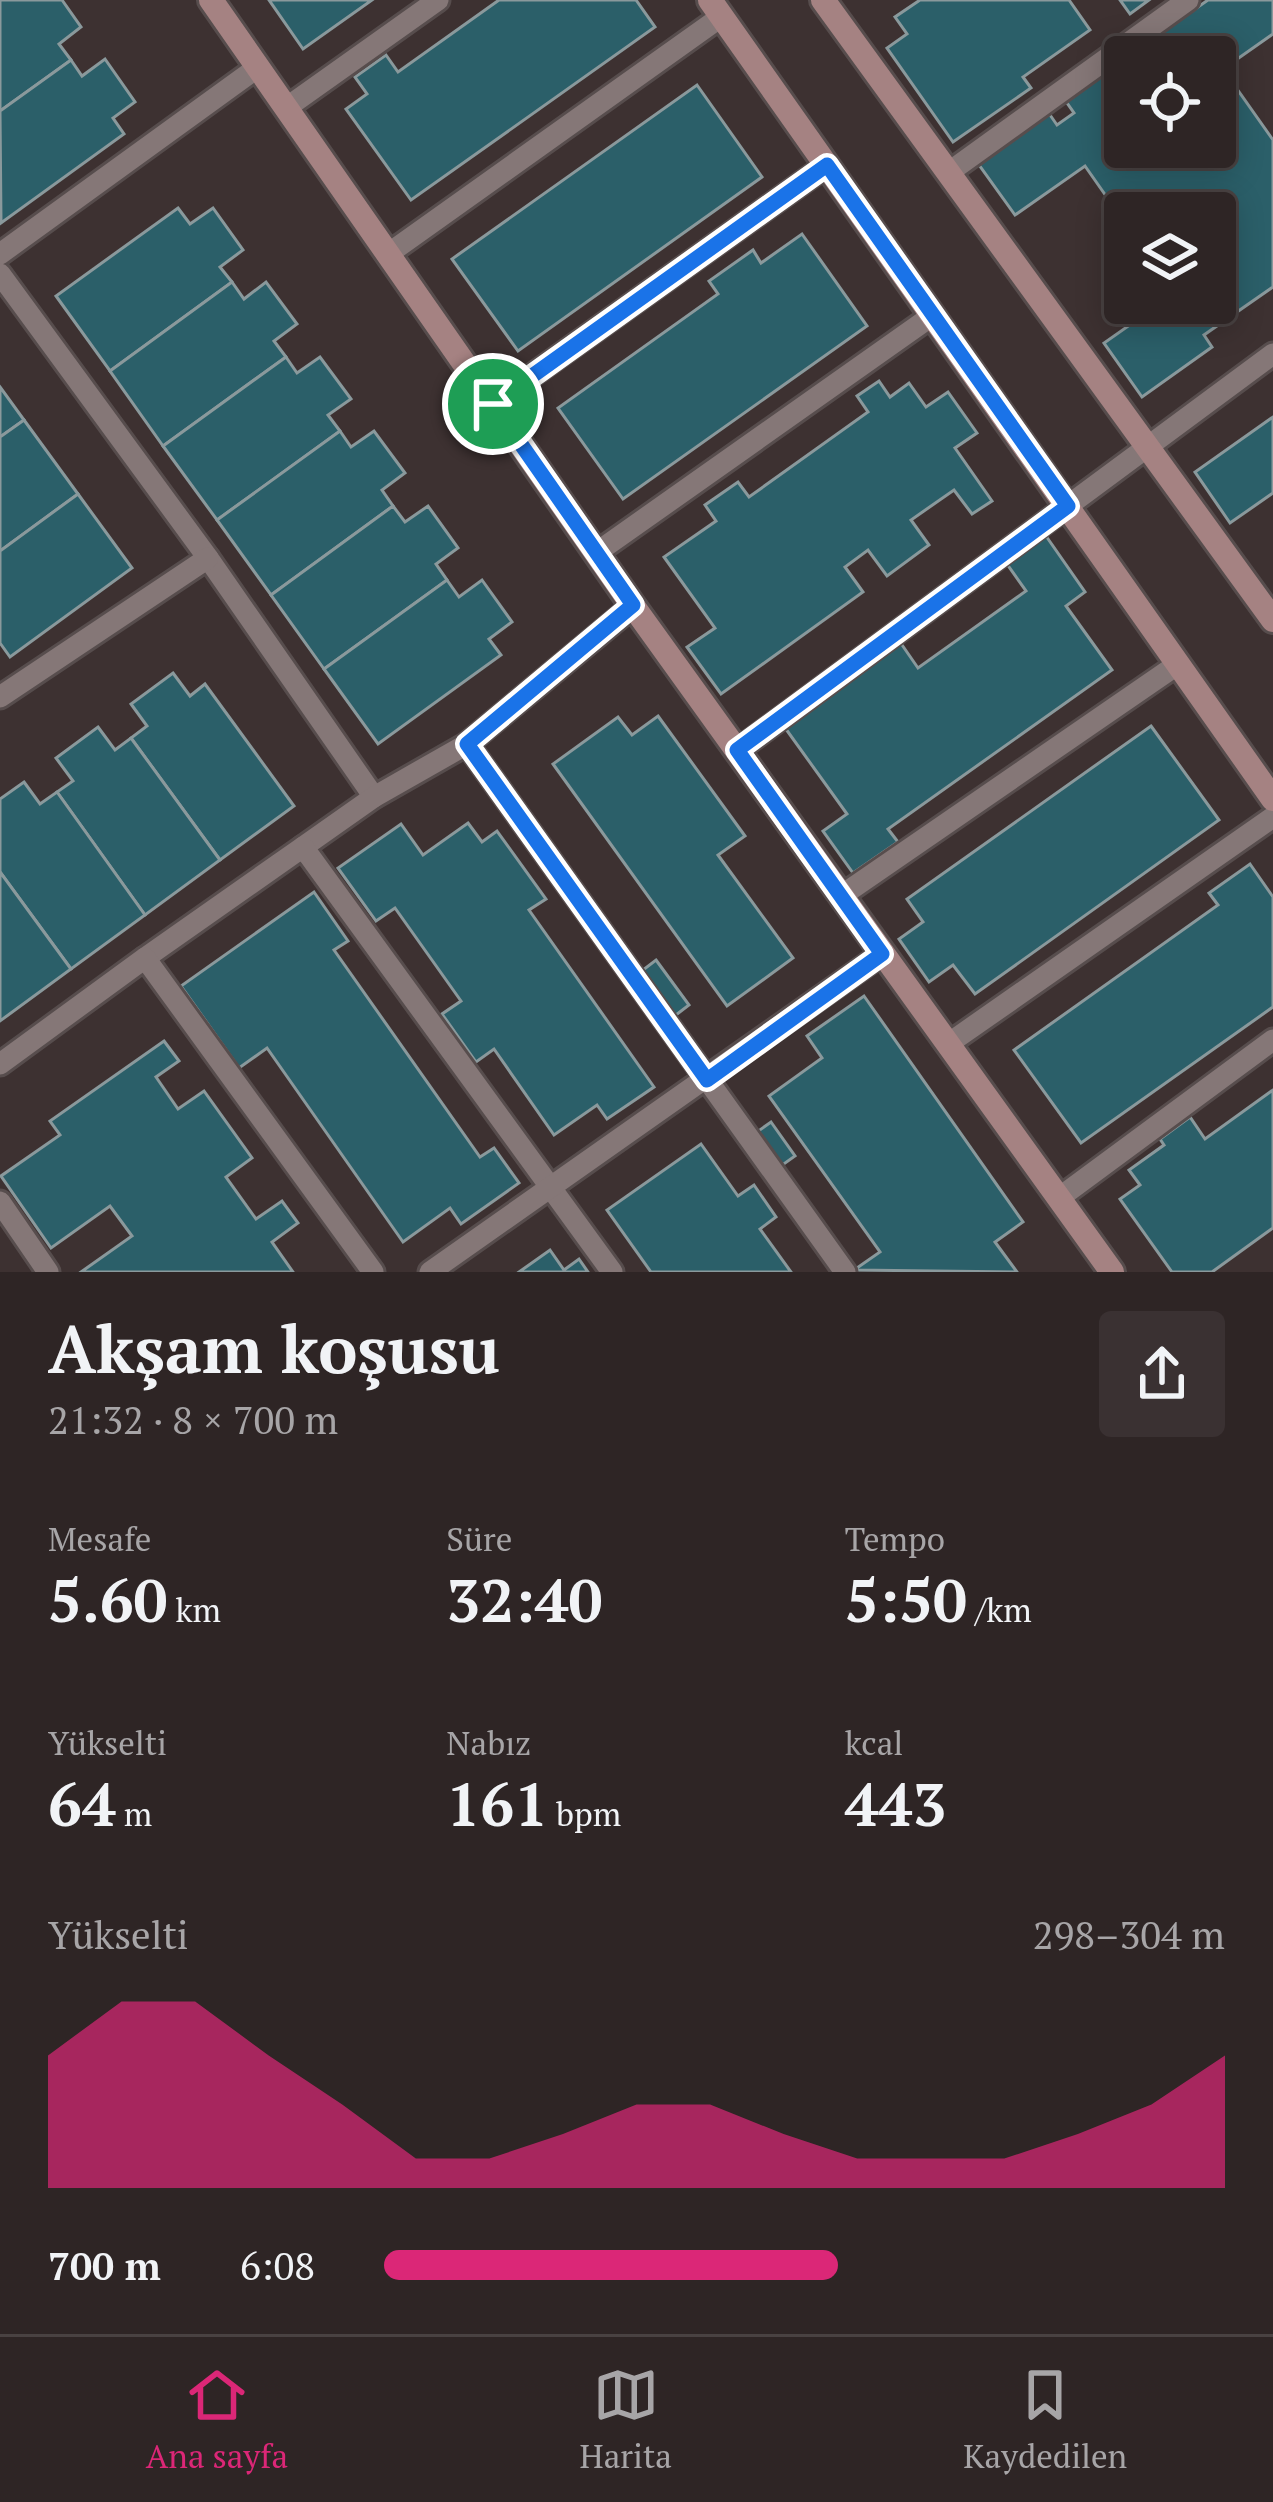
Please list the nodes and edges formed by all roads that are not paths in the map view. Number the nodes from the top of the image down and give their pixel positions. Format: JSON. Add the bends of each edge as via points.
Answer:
{"nodes":[{"id":1,"x":211,"y":0,"type":"edge"},
{"id":2,"x":438,"y":0,"type":"edge"},
{"id":3,"x":823,"y":0,"type":"edge"},
{"id":4,"x":1187,"y":0,"type":"edge"},
{"id":5,"x":716,"y":8,"type":"edge"},
{"id":6,"x":258,"y":67,"type":"junction"},
{"id":7,"x":286,"y":107,"type":"junction"},
{"id":8,"x":827,"y":165,"type":"junction"},
{"id":9,"x":948,"y":173,"type":"junction"},
{"id":10,"x":0,"y":254,"type":"edge"},
{"id":11,"x":388,"y":254,"type":"junction"},
{"id":12,"x":0,"y":274,"type":"edge"},
{"id":13,"x":933,"y":315,"type":"junction"},
{"id":14,"x":1273,"y":353,"type":"edge"},
{"id":15,"x":493,"y":404,"type":"junction"},
{"id":16,"x":1148,"y":447,"type":"junction"},
{"id":17,"x":1068,"y":506,"type":"junction"},
{"id":18,"x":596,"y":553,"type":"junction"},
{"id":19,"x":208,"y":558,"type":"junction"},
{"id":20,"x":633,"y":605,"type":"junction"},
{"id":21,"x":1273,"y":620,"type":"edge"},
{"id":22,"x":1178,"y":664,"type":"junction"},
{"id":23,"x":0,"y":697,"type":"edge"},
{"id":24,"x":467,"y":744,"type":"junction"},
{"id":25,"x":737,"y":750,"type":"junction"},
{"id":26,"x":374,"y":797,"type":"junction"},
{"id":27,"x":1273,"y":799,"type":"edge"},
{"id":28,"x":1273,"y":817,"type":"edge"},
{"id":29,"x":303,"y":848,"type":"junction"},
{"id":30,"x":842,"y":896,"type":"junction"},
{"id":31,"x":882,"y":954,"type":"junction"},
{"id":32,"x":146,"y":958,"type":"junction"},
{"id":33,"x":1273,"y":1040,"type":"edge"},
{"id":34,"x":948,"y":1044,"type":"junction"},
{"id":35,"x":0,"y":1064,"type":"edge"},
{"id":36,"x":707,"y":1080,"type":"junction"},
{"id":37,"x":550,"y":1190,"type":"junction"},
{"id":38,"x":1058,"y":1198,"type":"junction"},
{"id":39,"x":0,"y":1202,"type":"edge"},
{"id":40,"x":48,"y":1272,"type":"edge"},
{"id":41,"x":373,"y":1272,"type":"edge"},
{"id":42,"x":430,"y":1272,"type":"edge"},
{"id":43,"x":612,"y":1272,"type":"edge"},
{"id":44,"x":845,"y":1272,"type":"edge"},
{"id":45,"x":1112,"y":1272,"type":"edge"}],
"edges":[{"from":1,"to":6,"type":"street"},
{"from":2,"to":7,"type":"street"},
{"from":3,"to":9,"type":"street"},
{"from":4,"to":9,"type":"street"},
{"from":5,"to":8,"type":"street"},
{"from":5,"to":11,"type":"street"},
{"from":6,"to":7,"type":"street"},
{"from":6,"to":10,"type":"street"},
{"from":7,"to":11,"type":"street"},
{"from":8,"to":13,"type":"street"},
{"from":8,"to":15,"type":"street"},
{"from":9,"to":16,"type":"street"},
{"from":11,"to":15,"type":"street"},
{"from":12,"to":19,"type":"street"},
{"from":13,"to":17,"type":"street"},
{"from":13,"to":18,"type":"street"},
{"from":14,"to":16,"type":"street"},
{"from":15,"to":18,"type":"street"},
{"from":16,"to":17,"type":"street"},
{"from":16,"to":21,"type":"street"},
{"from":17,"to":22,"type":"street"},
{"from":17,"to":25,"type":"street"},
{"from":18,"to":20,"type":"street"},
{"from":19,"to":23,"type":"street"},
{"from":19,"to":26,"type":"street"},
{"from":20,"to":24,"type":"street"},
{"from":20,"to":25,"type":"street"},
{"from":22,"to":27,"type":"street"},
{"from":22,"to":30,"type":"street"},
{"from":24,"to":26,"type":"street"},
{"from":24,"to":36,"type":"street"},
{"from":25,"to":30,"type":"street"},
{"from":26,"to":29,"type":"street"},
{"from":28,"to":34,"type":"street"},
{"from":29,"to":32,"type":"street"},
{"from":29,"to":37,"type":"street"},
{"from":30,"to":31,"type":"street"},
{"from":31,"to":34,"type":"street"},
{"from":31,"to":36,"type":"street"},
{"from":32,"to":35,"type":"street"},
{"from":32,"to":41,"type":"street"},
{"from":33,"to":38,"type":"street"},
{"from":34,"to":38,"type":"street"},
{"from":36,"to":37,"type":"street"},
{"from":36,"to":44,"type":"street"},
{"from":37,"to":42,"type":"street"},
{"from":37,"to":43,"type":"street"},
{"from":38,"to":45,"type":"street"},
{"from":39,"to":40,"type":"street"}]}
